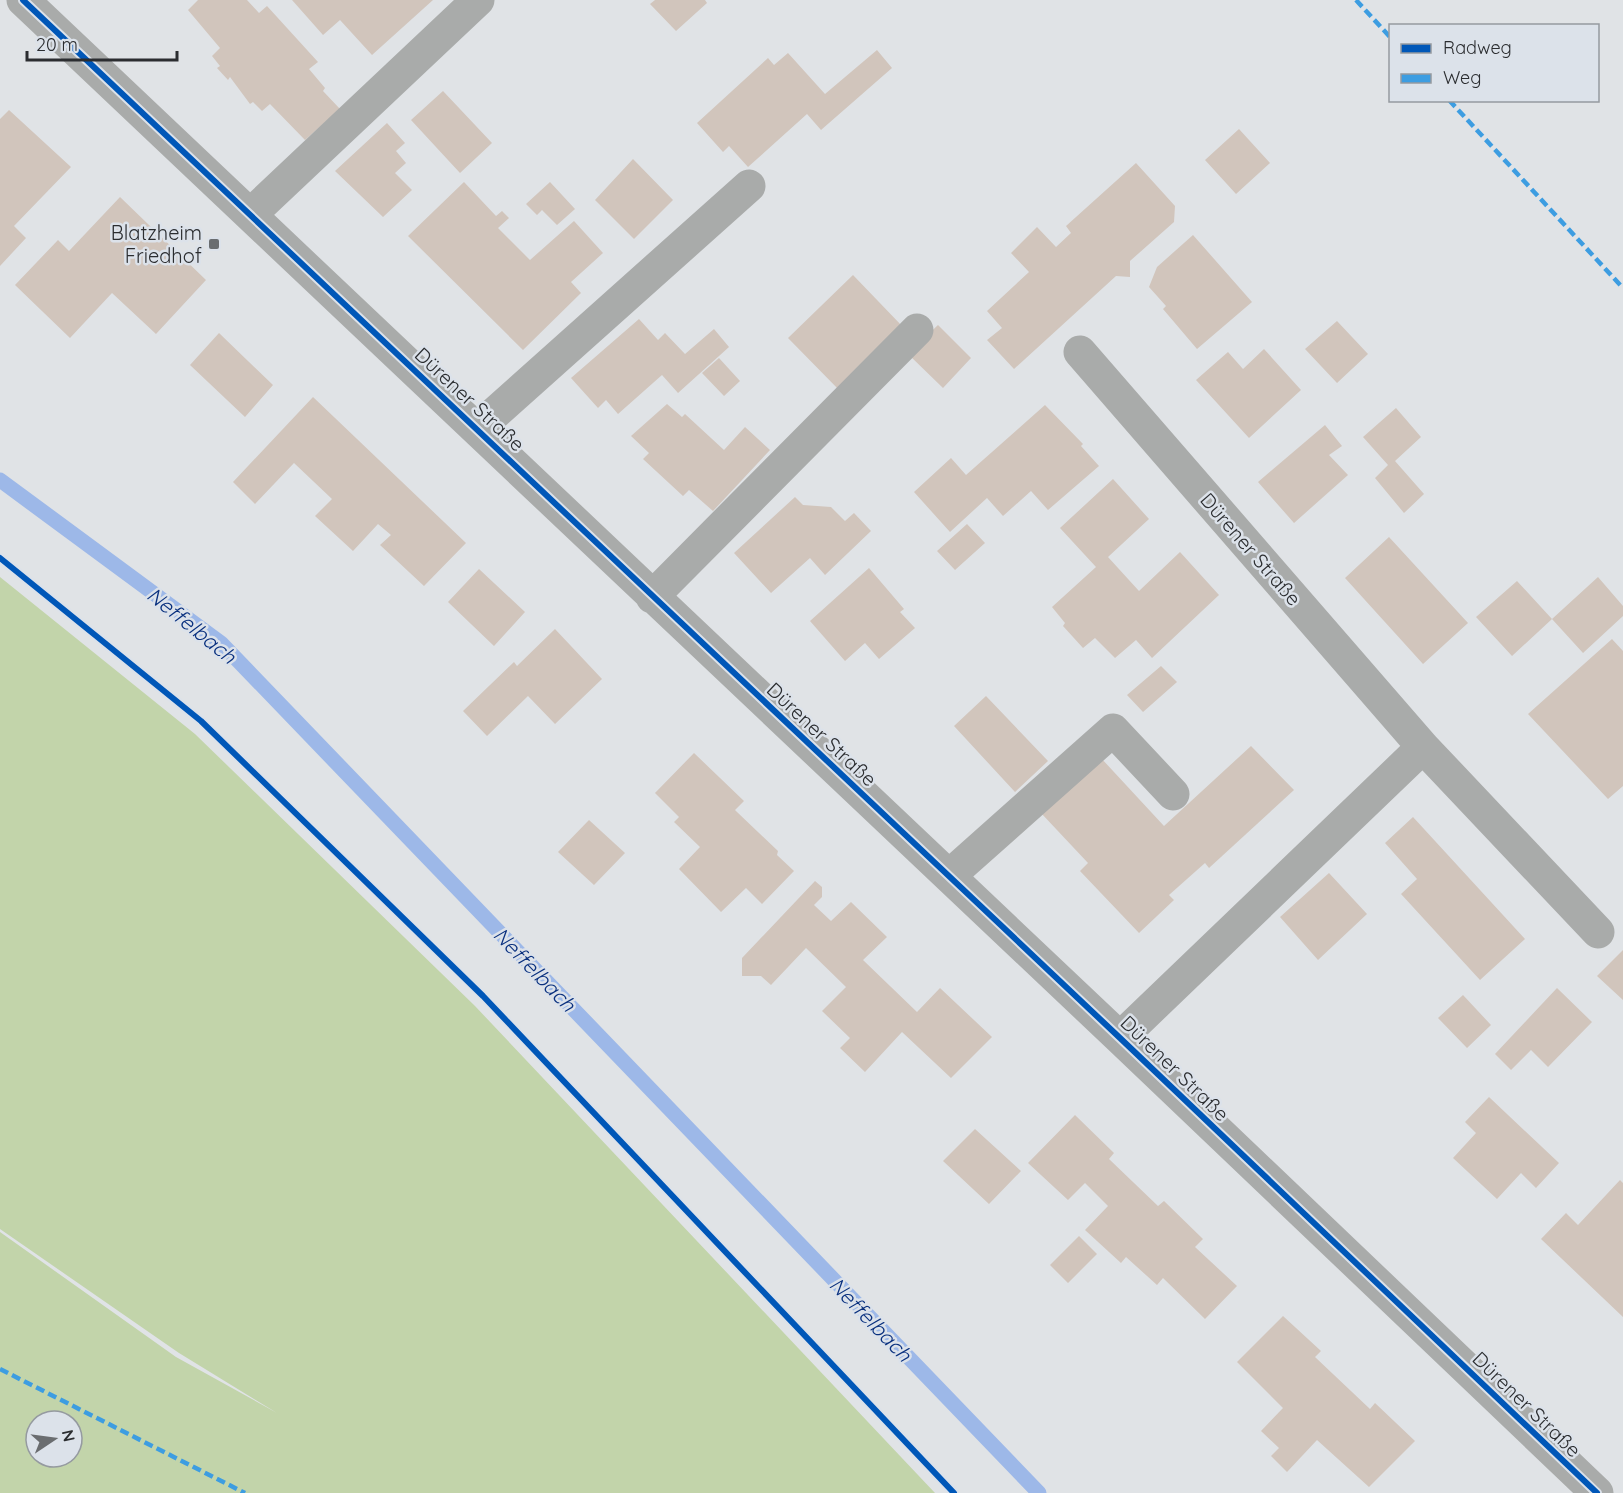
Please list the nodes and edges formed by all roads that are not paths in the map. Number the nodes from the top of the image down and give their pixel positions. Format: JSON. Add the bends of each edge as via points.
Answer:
{"nodes":[{"id":1,"x":23,"y":0,"type":"edge"},
{"id":2,"x":478,"y":0,"type":"edge"},
{"id":3,"x":749,"y":186,"type":"dead end"},
{"id":4,"x":250,"y":215,"type":"junction"},
{"id":5,"x":917,"y":330,"type":"dead end"},
{"id":6,"x":1080,"y":352,"type":"dead end"},
{"id":7,"x":477,"y":429,"type":"junction"},
{"id":8,"x":652,"y":597,"type":"junction"},
{"id":9,"x":1423,"y":747,"type":"junction"},
{"id":10,"x":1173,"y":794,"type":"dead end"},
{"id":11,"x":949,"y":876,"type":"junction"},
{"id":12,"x":1598,"y":932,"type":"dead end"},
{"id":13,"x":1120,"y":1038,"type":"junction"},
{"id":14,"x":1597,"y":1493,"type":"edge"}],
"edges":[{"from":1,"to":4,"type":"street","name":"Dürener Straße"},
{"from":2,"to":4,"type":"street"},
{"from":3,"to":7,"type":"street"},
{"from":4,"to":7,"type":"street","name":"Dürener Straße"},
{"from":5,"to":8,"type":"street"},
{"from":6,"to":9,"type":"street","name":"Dürener Straße"},
{"from":7,"to":8,"type":"street","name":"Dürener Straße"},
{"from":8,"to":11,"type":"street","name":"Dürener Straße"},
{"from":9,"to":12,"type":"street","name":"Dürener Straße"},
{"from":9,"to":13,"type":"street","name":"Dürener Straße"},
{"from":10,"to":11,"type":"street","via":[[1113,730]]},
{"from":11,"to":13,"type":"street","name":"Dürener Straße"},
{"from":13,"to":14,"type":"street","name":"Dürener Straße"}]}
